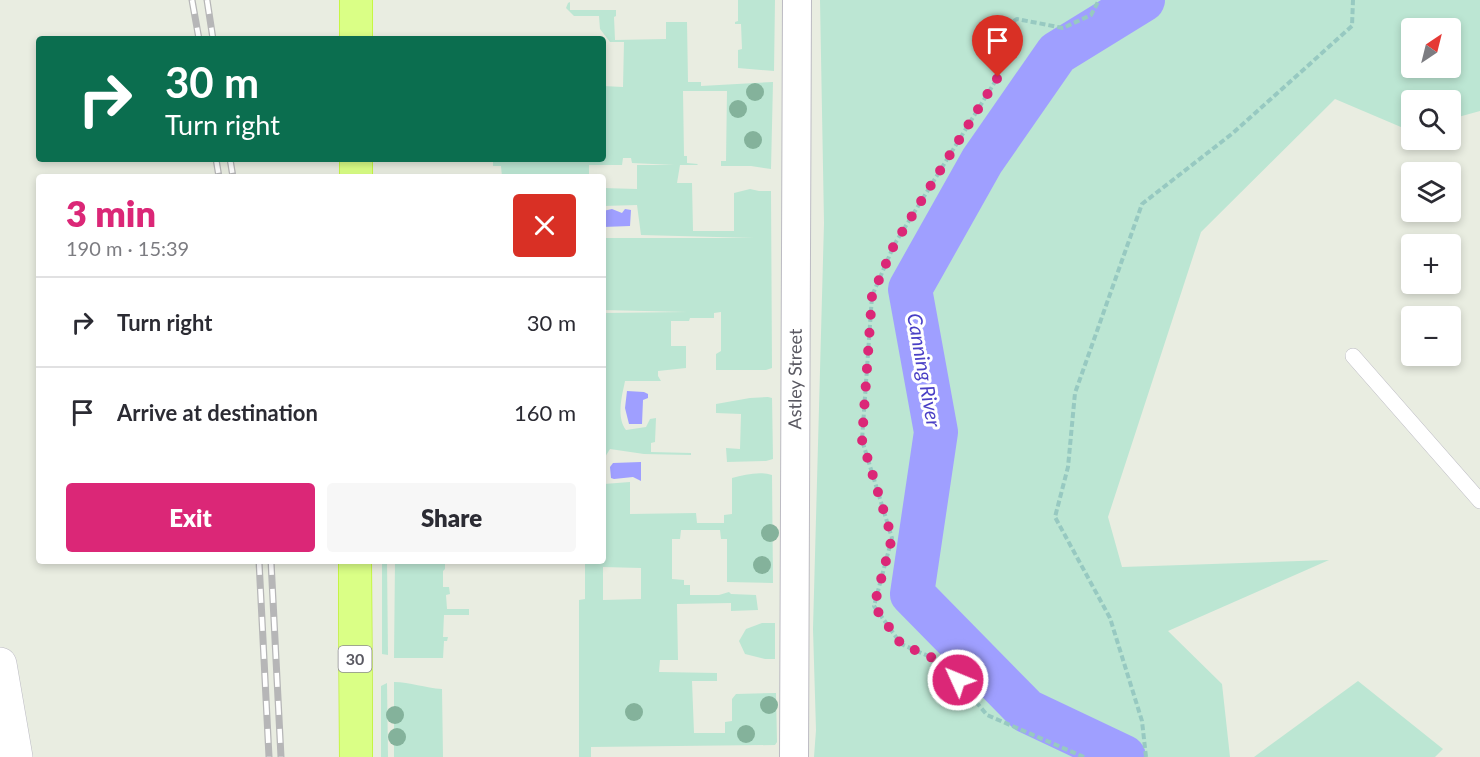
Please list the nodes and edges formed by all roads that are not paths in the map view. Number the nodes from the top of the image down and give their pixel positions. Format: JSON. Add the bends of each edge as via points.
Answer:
{"nodes":[{"id":1,"x":356,"y":0,"type":"edge"},
{"id":2,"x":797,"y":0,"type":"edge"},
{"id":3,"x":356,"y":36,"type":"edge"},
{"id":4,"x":1353,"y":356,"type":"dead end"},
{"id":5,"x":1480,"y":501,"type":"edge"},
{"id":6,"x":355,"y":564,"type":"edge"},
{"id":7,"x":0,"y":664,"type":"edge"},
{"id":8,"x":16,"y":757,"type":"edge"},
{"id":9,"x":356,"y":757,"type":"edge"},
{"id":10,"x":794,"y":757,"type":"edge"}],
"edges":[{"from":1,"to":3,"type":"highway"},
{"from":2,"to":10,"type":"street","name":"Astley Street"},
{"from":4,"to":5,"type":"lane"},
{"from":6,"to":9,"type":"highway","number":"30"},
{"from":7,"to":8,"type":"street"}]}
